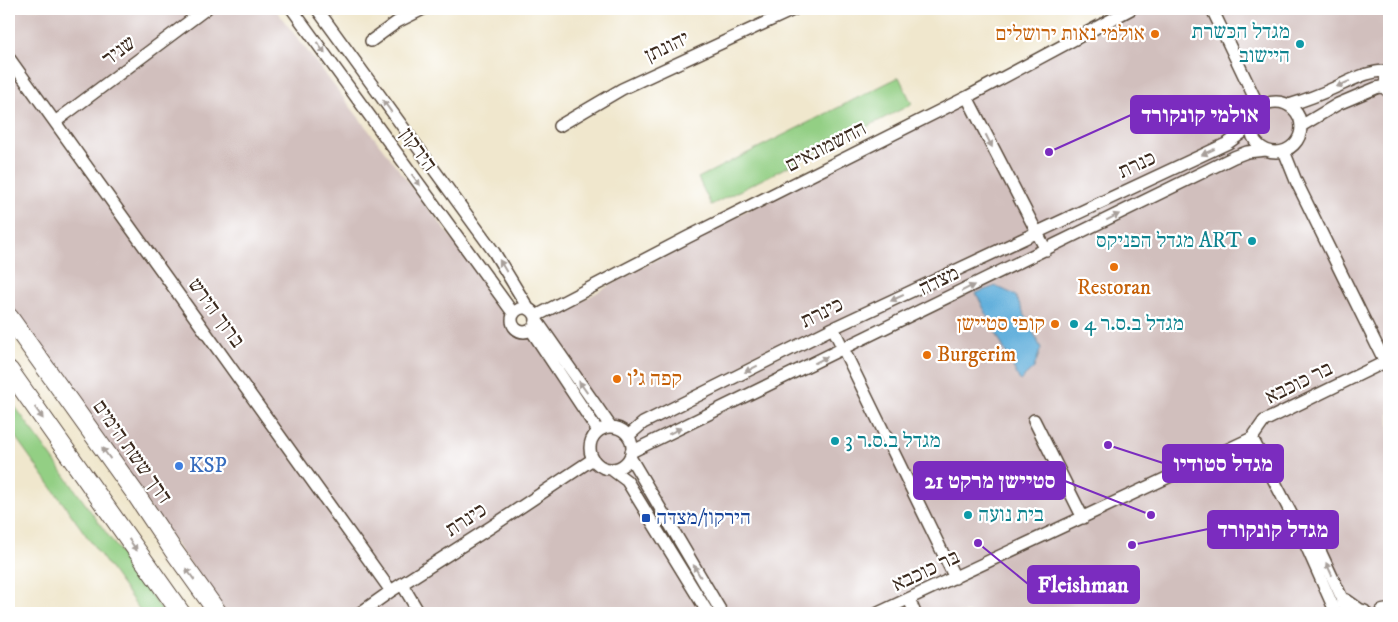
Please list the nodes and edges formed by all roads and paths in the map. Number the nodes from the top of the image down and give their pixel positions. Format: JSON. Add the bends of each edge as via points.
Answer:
{"nodes":[{"id":1,"x":206,"y":9,"type":"edge"},
{"id":2,"x":292,"y":9,"type":"edge"},
{"id":3,"x":316,"y":9,"type":"edge"},
{"id":4,"x":423,"y":9,"type":"edge"},
{"id":5,"x":795,"y":9,"type":"edge"},
{"id":6,"x":1131,"y":9,"type":"edge"},
{"id":7,"x":1212,"y":9,"type":"edge"},
{"id":8,"x":371,"y":41,"type":"dead end"},
{"id":9,"x":9,"y":58,"type":"edge"},
{"id":10,"x":1389,"y":80,"type":"edge"},
{"id":11,"x":967,"y":97,"type":"junction"},
{"id":12,"x":1289,"y":105,"type":"junction"},
{"id":13,"x":1259,"y":107,"type":"junction"},
{"id":14,"x":55,"y":122,"type":"junction"},
{"id":15,"x":560,"y":126,"type":"dead end"},
{"id":16,"x":1301,"y":126,"type":"junction"},
{"id":17,"x":1250,"y":128,"type":"junction"},
{"id":18,"x":1266,"y":150,"type":"junction"},
{"id":19,"x":1284,"y":151,"type":"junction"},
{"id":20,"x":1036,"y":233,"type":"junction"},
{"id":21,"x":1046,"y":250,"type":"junction"},
{"id":22,"x":528,"y":308,"type":"junction"},
{"id":23,"x":514,"y":313,"type":"junction"},
{"id":24,"x":9,"y":317,"type":"edge"},
{"id":25,"x":534,"y":322,"type":"junction"},
{"id":26,"x":833,"y":328,"type":"junction"},
{"id":27,"x":843,"y":349,"type":"junction"},
{"id":28,"x":1387,"y":361,"type":"edge"},
{"id":29,"x":9,"y":370,"type":"edge"},
{"id":30,"x":1034,"y":420,"type":"dead end"},
{"id":31,"x":611,"y":427,"type":"junction"},
{"id":32,"x":598,"y":431,"type":"junction"},
{"id":33,"x":628,"y":436,"type":"junction"},
{"id":34,"x":1252,"y":438,"type":"junction"},
{"id":35,"x":631,"y":455,"type":"junction"},
{"id":36,"x":592,"y":459,"type":"junction"},
{"id":37,"x":612,"y":469,"type":"junction"},
{"id":38,"x":1082,"y":518,"type":"junction"},
{"id":39,"x":956,"y":578,"type":"junction"},
{"id":40,"x":402,"y":584,"type":"junction"},
{"id":41,"x":391,"y":591,"type":"junction"},
{"id":42,"x":909,"y":599,"type":"junction"},
{"id":43,"x":1343,"y":610,"type":"edge"},
{"id":44,"x":181,"y":613,"type":"edge"},
{"id":45,"x":218,"y":613,"type":"edge"},
{"id":46,"x":360,"y":613,"type":"edge"},
{"id":47,"x":419,"y":613,"type":"edge"},
{"id":48,"x":708,"y":613,"type":"edge"},
{"id":49,"x":722,"y":613,"type":"edge"},
{"id":50,"x":878,"y":613,"type":"edge"},
{"id":51,"x":915,"y":613,"type":"edge"},
{"id":52,"x":1364,"y":613,"type":"edge"},
{"id":53,"x":1383,"y":613,"type":"edge"},
{"id":54,"x":1389,"y":613,"type":"edge"}],
"edges":[{"from":1,"to":14,"type":"street","name":"שניר"},
{"from":2,"to":23,"type":"street","name":"הירקון","one_way":true},
{"from":22,"to":3,"type":"street","name":"הירקון","one_way":true,"via":[[494,252]]},
{"from":4,"to":8,"type":"street","via":[[397,22]]},
{"from":5,"to":15,"type":"street","name":"יהונתן","via":[[622,89]]},
{"from":6,"to":11,"type":"street","name":"החשמונאים"},
{"from":7,"to":13,"type":"street"},
{"from":9,"to":14,"type":"street","name":"ברוך הירש"},
{"from":10,"to":12,"type":"street","one_way":true,"via":[[1370,72]]},
{"from":10,"to":16,"type":"street"},
{"from":11,"to":20,"type":"street","one_way":true},
{"from":11,"to":25,"type":"street","name":"החשמונאים","via":[[688,237]]},
{"from":12,"to":13,"type":"street","via":[[1274,101]]},
{"from":12,"to":16,"type":"street","via":[[1298,114]]},
{"from":13,"to":17,"type":"street"},
{"from":14,"to":41,"type":"street","name":"ברוך הירש"},
{"from":16,"to":19,"type":"street","via":[[1296,141]]},
{"from":17,"to":18,"type":"street","via":[[1256,142]]},
{"from":17,"to":20,"type":"street","name":"כנרת","one_way":true,"via":[[1228,143]]},
{"from":18,"to":19,"type":"street"},
{"from":21,"to":18,"type":"street","name":"מצדה","one_way":true,"via":[[1234,157]]},
{"from":19,"to":28,"type":"street"},
{"from":20,"to":21,"type":"street"},
{"from":20,"to":26,"type":"street","name":"כינרת","one_way":true},
{"from":27,"to":21,"type":"street","name":"מצדה","one_way":true},
{"from":22,"to":23,"type":"street","via":[[520,308]]},
{"from":22,"to":25,"type":"street","via":[[532,310]]},
{"from":23,"to":25,"type":"street","via":[[512,321],[523,332]]},
{"from":45,"to":24,"type":"main road","name":"דרך ששת הימים","one_way":true},
{"from":31,"to":25,"type":"street","one_way":true},
{"from":25,"to":32,"type":"street"},
{"from":26,"to":27,"type":"street"},
{"from":26,"to":33,"type":"street","name":"כינרת","one_way":true,"via":[[643,423]]},
{"from":35,"to":27,"type":"street","name":"מצדה","one_way":true},
{"from":27,"to":39,"type":"street"},
{"from":28,"to":34,"type":"street","name":"בר כוכבא","via":[[1264,421]]},
{"from":29,"to":44,"type":"main road","one_way":true},
{"from":30,"to":38,"type":"street"},
{"from":31,"to":32,"type":"street"},
{"from":31,"to":33,"type":"street"},
{"from":32,"to":36,"type":"street","via":[[590,444]]},
{"from":33,"to":35,"type":"street"},
{"from":34,"to":38,"type":"street","name":"בר כוכבא"},
{"from":34,"to":43,"type":"street","via":[[1296,523],[1321,553]]},
{"from":35,"to":37,"type":"street","via":[[622,466]]},
{"from":49,"to":35,"type":"street","one_way":true},
{"from":36,"to":37,"type":"street","via":[[601,467]]},
{"from":36,"to":40,"type":"street","name":"כינרת"},
{"from":37,"to":48,"type":"street","via":[[627,481]]},
{"from":38,"to":39,"type":"street","name":"בר כוכבא"},
{"from":39,"to":42,"type":"street","name":"בר כוכבא"},
{"from":40,"to":41,"type":"street","name":"כינרת"},
{"from":40,"to":47,"type":"street"},
{"from":41,"to":46,"type":"street","name":"כינרת"},
{"from":42,"to":50,"type":"street","name":"בר כוכבא"},
{"from":42,"to":51,"type":"street"},
{"from":43,"to":52,"type":"main road"},
{"from":53,"to":54,"type":"main road"}]}
